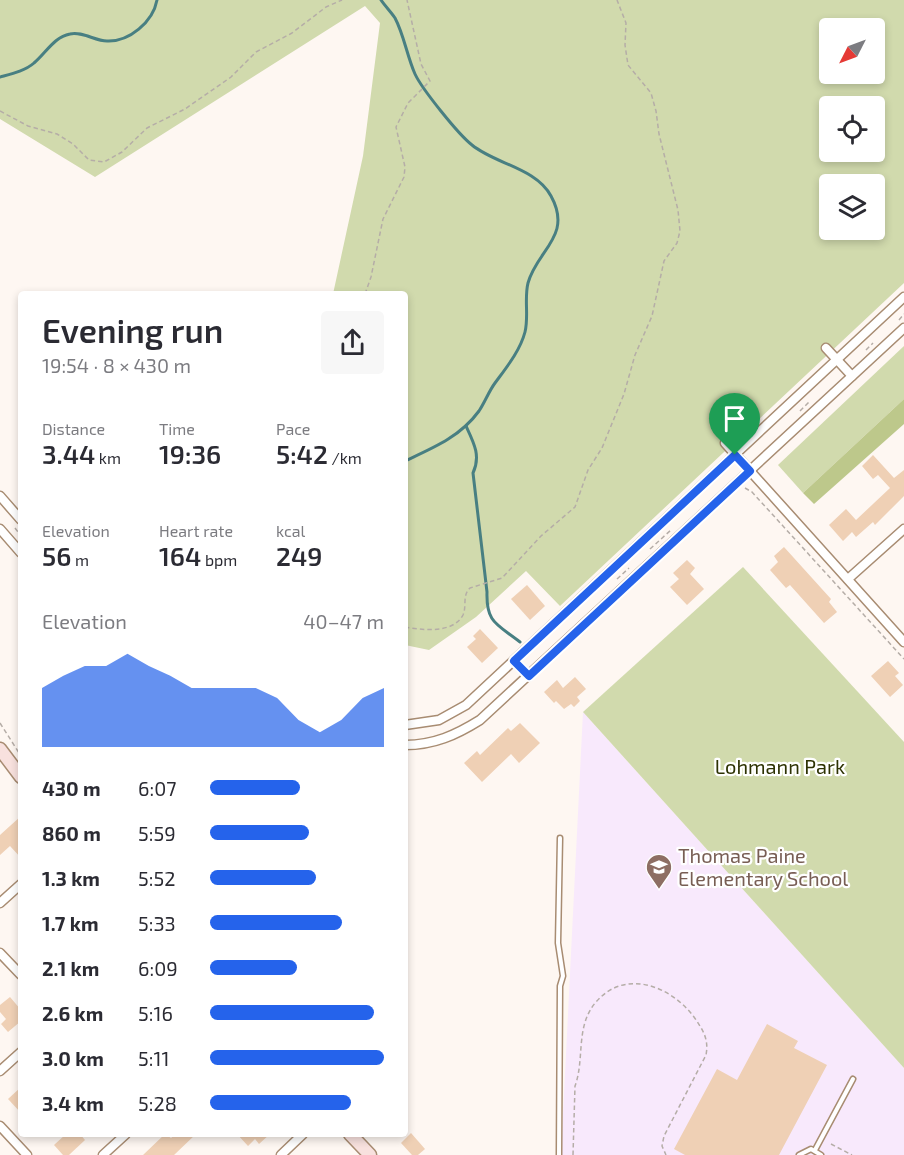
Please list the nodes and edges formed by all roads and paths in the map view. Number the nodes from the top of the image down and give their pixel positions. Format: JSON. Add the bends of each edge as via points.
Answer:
{"nodes":[{"id":1,"x":342,"y":0,"type":"edge"},
{"id":2,"x":407,"y":0,"type":"edge"},
{"id":3,"x":618,"y":0,"type":"edge"},
{"id":4,"x":0,"y":111,"type":"edge"},
{"id":5,"x":365,"y":291,"type":"edge"},
{"id":6,"x":904,"y":297,"type":"edge"},
{"id":7,"x":904,"y":327,"type":"edge"},
{"id":8,"x":826,"y":348,"type":"dead end"},
{"id":9,"x":837,"y":360,"type":"junction"},
{"id":10,"x":852,"y":376,"type":"junction"},
{"id":11,"x":725,"y":443,"type":"dead end"},
{"id":12,"x":735,"y":455,"type":"junction"},
{"id":13,"x":750,"y":471,"type":"junction"},
{"id":14,"x":746,"y":488,"type":"dead end"},
{"id":15,"x":0,"y":496,"type":"edge"},
{"id":16,"x":18,"y":517,"type":"edge"},
{"id":17,"x":0,"y":529,"type":"edge"},
{"id":18,"x":904,"y":529,"type":"edge"},
{"id":19,"x":18,"y":550,"type":"edge"},
{"id":20,"x":848,"y":579,"type":"junction"},
{"id":21,"x":408,"y":627,"type":"edge"},
{"id":22,"x":904,"y":642,"type":"edge"},
{"id":23,"x":904,"y":659,"type":"edge"},
{"id":24,"x":514,"y":661,"type":"junction"},
{"id":25,"x":529,"y":676,"type":"junction"},
{"id":26,"x":0,"y":723,"type":"edge"},
{"id":27,"x":408,"y":725,"type":"edge"},
{"id":28,"x":408,"y":745,"type":"edge"},
{"id":29,"x":0,"y":749,"type":"edge"},
{"id":30,"x":18,"y":751,"type":"edge"},
{"id":31,"x":18,"y":773,"type":"edge"},
{"id":32,"x":560,"y":838,"type":"dead end"},
{"id":33,"x":18,"y":887,"type":"edge"},
{"id":34,"x":0,"y":903,"type":"edge"},
{"id":35,"x":0,"y":954,"type":"edge"},
{"id":36,"x":18,"y":972,"type":"edge"},
{"id":37,"x":18,"y":1055,"type":"edge"},
{"id":38,"x":0,"y":1071,"type":"edge"},
{"id":39,"x":853,"y":1079,"type":"dead end"},
{"id":40,"x":0,"y":1126,"type":"edge"},
{"id":41,"x":123,"y":1137,"type":"edge"},
{"id":42,"x":300,"y":1137,"type":"edge"},
{"id":43,"x":353,"y":1137,"type":"edge"},
{"id":44,"x":831,"y":1144,"type":"dead end"},
{"id":45,"x":815,"y":1150,"type":"junction"},
{"id":46,"x":27,"y":1155,"type":"edge"},
{"id":47,"x":103,"y":1155,"type":"edge"},
{"id":48,"x":281,"y":1155,"type":"edge"},
{"id":49,"x":370,"y":1155,"type":"edge"},
{"id":50,"x":559,"y":1155,"type":"edge"},
{"id":51,"x":573,"y":1155,"type":"edge"},
{"id":52,"x":666,"y":1155,"type":"edge"},
{"id":53,"x":799,"y":1155,"type":"edge"},
{"id":54,"x":821,"y":1155,"type":"edge"},
{"id":55,"x":852,"y":1155,"type":"edge"}],
"edges":[{"from":1,"to":4,"type":"path","via":[[256,52],[231,77],[185,109],[147,128],[122,152],[104,162],[89,160],[57,134],[28,126]]},
{"from":2,"to":5,"type":"path","via":[[421,64],[430,78],[404,110],[396,127],[404,177],[383,219]]},
{"from":3,"to":21,"type":"path","via":[[626,23],[628,65],[651,93],[656,111],[658,134],[678,210],[677,243],[664,261],[652,316],[602,448],[588,470],[580,500],[502,578],[466,591],[463,614],[447,626],[434,630]]},
{"from":6,"to":9,"type":"street"},
{"from":7,"to":10,"type":"street"},
{"from":8,"to":9,"type":"street"},
{"from":9,"to":10,"type":"street"},
{"from":9,"to":12,"type":"street"},
{"from":10,"to":13,"type":"street"},
{"from":11,"to":12,"type":"street"},
{"from":12,"to":13,"type":"street"},
{"from":12,"to":24,"type":"street"},
{"from":13,"to":20,"type":"street"},
{"from":13,"to":25,"type":"street"},
{"from":14,"to":23,"type":"path"},
{"from":15,"to":16,"type":"street"},
{"from":17,"to":19,"type":"street"},
{"from":18,"to":20,"type":"street"},
{"from":20,"to":22,"type":"street"},
{"from":24,"to":25,"type":"street"},
{"from":24,"to":27,"type":"street","via":[[456,712],[428,723]]},
{"from":25,"to":28,"type":"street","via":[[462,731],[427,744]]},
{"from":26,"to":30,"type":"path"},
{"from":29,"to":31,"type":"street"},
{"from":32,"to":50,"type":"lane"},
{"from":33,"to":34,"type":"street"},
{"from":35,"to":36,"type":"street"},
{"from":37,"to":38,"type":"street"},
{"from":39,"to":45,"type":"lane"},
{"from":40,"to":46,"type":"street"},
{"from":41,"to":47,"type":"street"},
{"from":42,"to":48,"type":"street"},
{"from":43,"to":49,"type":"street"},
{"from":44,"to":55,"type":"path"},
{"from":45,"to":53,"type":"lane","via":[[807,1149]]},
{"from":45,"to":54,"type":"lane"},
{"from":51,"to":52,"type":"path","via":[[575,1086],[587,1020],[594,1004],[608,990],[621,984],[640,983],[677,998],[704,1031],[708,1045],[664,1136],[662,1146]]}]}
